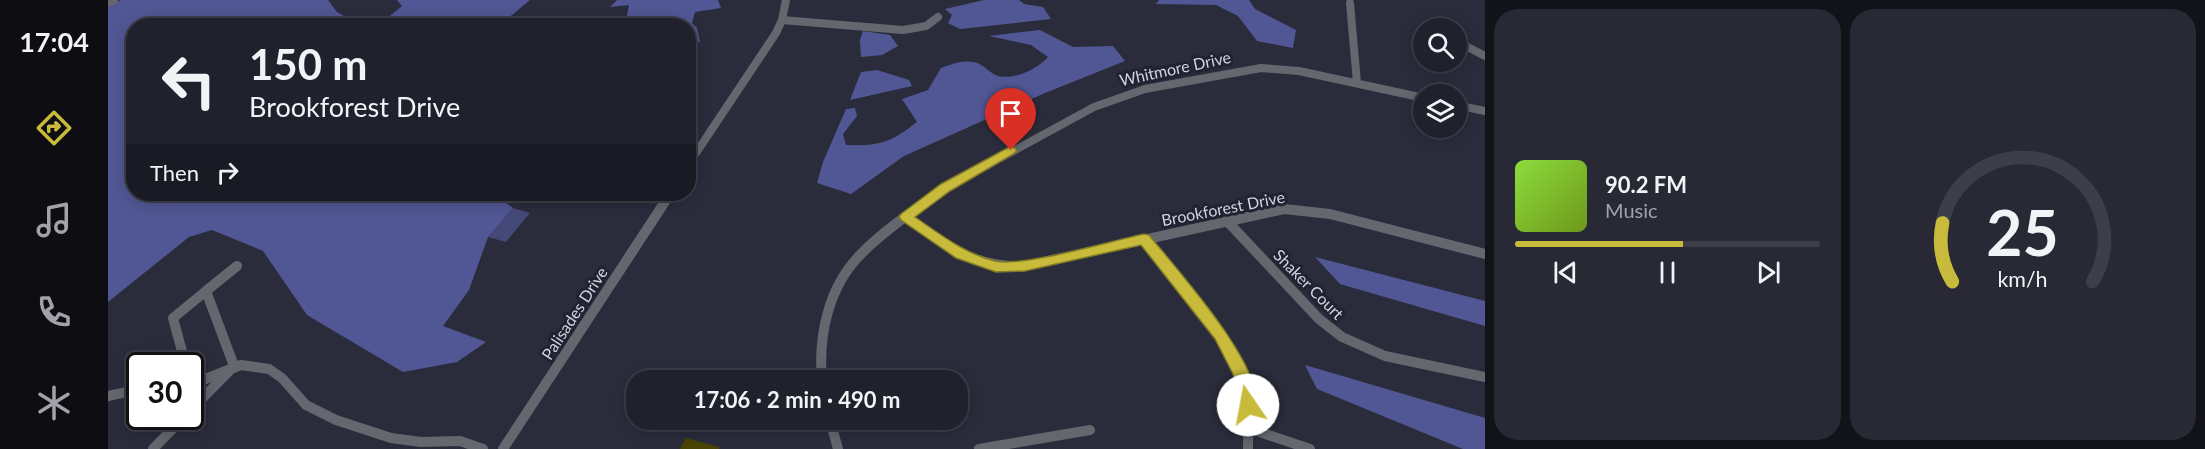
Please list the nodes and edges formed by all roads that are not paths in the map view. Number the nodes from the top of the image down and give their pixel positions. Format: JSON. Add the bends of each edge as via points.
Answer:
{"nodes":[{"id":1,"x":114,"y":0,"type":"edge"},
{"id":2,"x":786,"y":0,"type":"edge"},
{"id":3,"x":108,"y":3,"type":"edge"},
{"id":4,"x":1350,"y":3,"type":"dead end"},
{"id":5,"x":938,"y":17,"type":"dead end"},
{"id":6,"x":782,"y":20,"type":"junction"},
{"id":7,"x":1467,"y":47,"type":"edge"},
{"id":8,"x":1485,"y":56,"type":"edge"},
{"id":9,"x":1358,"y":83,"type":"junction"},
{"id":10,"x":1413,"y":96,"type":"edge"},
{"id":11,"x":1467,"y":107,"type":"edge"},
{"id":12,"x":1485,"y":111,"type":"edge"},
{"id":13,"x":696,"y":154,"type":"edge"},
{"id":14,"x":665,"y":201,"type":"edge"},
{"id":15,"x":906,"y":217,"type":"junction"},
{"id":16,"x":1227,"y":221,"type":"junction"},
{"id":17,"x":1144,"y":239,"type":"junction"},
{"id":18,"x":1485,"y":254,"type":"edge"},
{"id":19,"x":237,"y":266,"type":"dead end"},
{"id":20,"x":206,"y":291,"type":"junction"},
{"id":21,"x":182,"y":352,"type":"edge"},
{"id":22,"x":234,"y":366,"type":"junction"},
{"id":23,"x":822,"y":370,"type":"edge"},
{"id":24,"x":1485,"y":377,"type":"edge"},
{"id":25,"x":204,"y":379,"type":"edge"},
{"id":26,"x":126,"y":392,"type":"edge"},
{"id":27,"x":108,"y":396,"type":"edge"},
{"id":28,"x":204,"y":397,"type":"edge"},
{"id":29,"x":1248,"y":428,"type":"junction"},
{"id":30,"x":1090,"y":429,"type":"dead end"},
{"id":31,"x":171,"y":430,"type":"edge"},
{"id":32,"x":833,"y":430,"type":"edge"},
{"id":33,"x":153,"y":449,"type":"edge"},
{"id":34,"x":483,"y":449,"type":"edge"},
{"id":35,"x":503,"y":449,"type":"edge"},
{"id":36,"x":838,"y":449,"type":"edge"},
{"id":37,"x":979,"y":449,"type":"edge"},
{"id":38,"x":1248,"y":449,"type":"edge"},
{"id":39,"x":1310,"y":449,"type":"edge"}],
"edges":[{"from":1,"to":3,"type":"street"},
{"from":2,"to":6,"type":"street"},
{"from":4,"to":9,"type":"street"},
{"from":5,"to":6,"type":"street","via":[[926,26],[903,30]]},
{"from":6,"to":13,"type":"street"},
{"from":7,"to":8,"type":"street"},
{"from":9,"to":10,"type":"street","name":"Whitmore Drive"},
{"from":9,"to":15,"type":"street","name":"Whitmore Drive","via":[[1299,70],[1260,68],[1127,94],[1094,106],[969,172]]},
{"from":11,"to":12,"type":"street"},
{"from":14,"to":35,"type":"street","name":"Palisades Drive"},
{"from":15,"to":17,"type":"street","name":"Brookforest Drive","via":[[961,254],[996,267],[1025,266]]},
{"from":15,"to":23,"type":"street","name":"Whitmore Drive","via":[[861,254],[840,282],[821,337]]},
{"from":16,"to":17,"type":"street","name":"Brookforest Drive"},
{"from":16,"to":18,"type":"street","name":"Brookforest Drive","via":[[1284,209],[1314,211]]},
{"from":16,"to":24,"type":"street","name":"Shaker Court","via":[[1319,319],[1342,337],[1385,356]]},
{"from":17,"to":29,"type":"street","via":[[1221,335],[1246,389]]},
{"from":19,"to":20,"type":"street"},
{"from":20,"to":21,"type":"street","via":[[173,318]]},
{"from":20,"to":22,"type":"street"},
{"from":22,"to":25,"type":"street"},
{"from":22,"to":28,"type":"street"},
{"from":22,"to":34,"type":"street","via":[[276,372],[306,405],[353,426],[391,438],[460,441]]},
{"from":26,"to":27,"type":"street"},
{"from":29,"to":38,"type":"street"},
{"from":29,"to":39,"type":"street"},
{"from":30,"to":37,"type":"street"},
{"from":31,"to":33,"type":"street"},
{"from":32,"to":36,"type":"street"}]}
